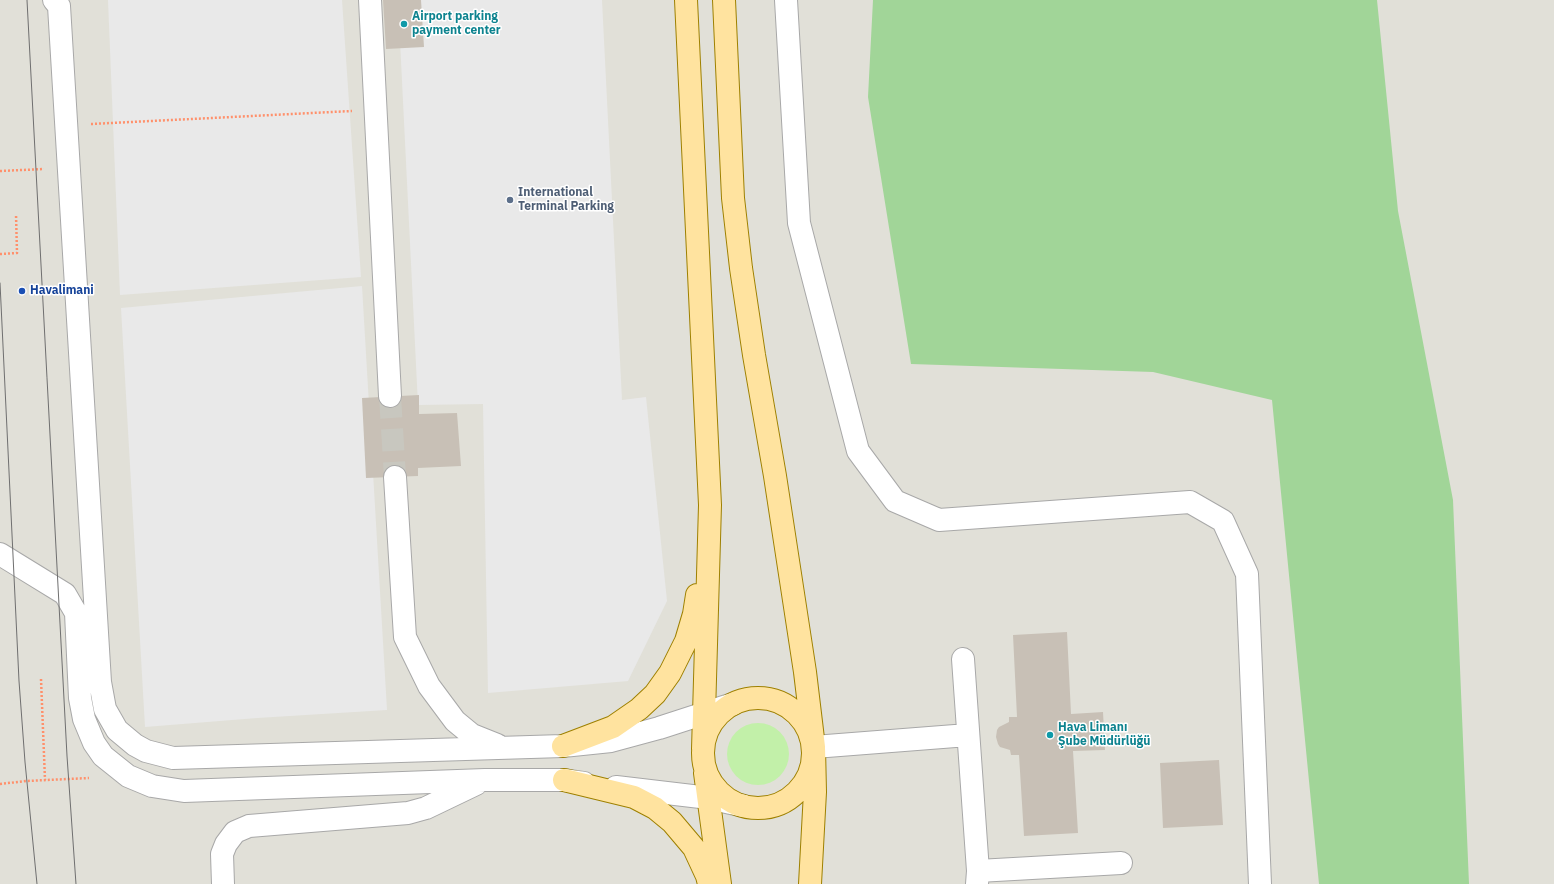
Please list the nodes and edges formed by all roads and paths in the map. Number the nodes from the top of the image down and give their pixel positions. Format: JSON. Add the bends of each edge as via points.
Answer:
{"nodes":[{"id":1,"x":54,"y":0,"type":"edge"},
{"id":2,"x":370,"y":0,"type":"edge"},
{"id":3,"x":686,"y":0,"type":"edge"},
{"id":4,"x":724,"y":0,"type":"edge"},
{"id":5,"x":786,"y":0,"type":"edge"},
{"id":6,"x":376,"y":109,"type":"junction"},
{"id":7,"x":91,"y":131,"type":"dead end"},
{"id":8,"x":67,"y":168,"type":"junction"},
{"id":9,"x":0,"y":171,"type":"edge"},
{"id":10,"x":16,"y":214,"type":"dead end"},
{"id":11,"x":0,"y":254,"type":"edge"},
{"id":12,"x":390,"y":396,"type":"tunnel mouth"},
{"id":13,"x":395,"y":477,"type":"tunnel mouth"},
{"id":14,"x":710,"y":505,"type":"junction"},
{"id":15,"x":0,"y":554,"type":"edge"},
{"id":16,"x":963,"y":659,"type":"dead end"},
{"id":17,"x":41,"y":679,"type":"dead end"},
{"id":18,"x":733,"y":704,"type":"junction"},
{"id":19,"x":704,"y":714,"type":"junction"},
{"id":20,"x":968,"y":735,"type":"junction"},
{"id":21,"x":563,"y":746,"type":"junction"},
{"id":22,"x":814,"y":747,"type":"junction"},
{"id":23,"x":503,"y":748,"type":"junction"},
{"id":24,"x":704,"y":759,"type":"junction"},
{"id":25,"x":90,"y":778,"type":"dead end"},
{"id":26,"x":45,"y":780,"type":"junction"},
{"id":27,"x":485,"y":780,"type":"junction"},
{"id":28,"x":564,"y":780,"type":"junction"},
{"id":29,"x":0,"y":784,"type":"edge"},
{"id":30,"x":709,"y":798,"type":"junction"},
{"id":31,"x":744,"y":806,"type":"junction"},
{"id":32,"x":1121,"y":863,"type":"dead end"},
{"id":33,"x":978,"y":877,"type":"edge"},
{"id":34,"x":222,"y":884,"type":"edge"},
{"id":35,"x":708,"y":884,"type":"edge"},
{"id":36,"x":720,"y":884,"type":"edge"},
{"id":37,"x":810,"y":884,"type":"edge"},
{"id":38,"x":1260,"y":884,"type":"edge"}],
"edges":[{"from":1,"to":8,"type":"street","via":[[58,6]]},
{"from":2,"to":6,"type":"street"},
{"from":3,"to":14,"type":"main road"},
{"from":4,"to":22,"type":"main road","via":[[733,198],[741,268],[799,633]]},
{"from":5,"to":38,"type":"street","via":[[799,223],[858,451],[895,501],[939,520],[1190,502],[1223,521],[1247,574]]},
{"from":6,"to":7,"type":"path","via":[[90,124]]},
{"from":6,"to":12,"type":"street"},
{"from":8,"to":9,"type":"path"},
{"from":8,"to":23,"type":"street","via":[[100,682],[105,709],[117,730],[135,745],[173,758]]},
{"from":10,"to":11,"type":"path","via":[[17,254]]},
{"from":13,"to":23,"type":"street","via":[[405,638],[429,686],[455,721],[472,735]]},
{"from":14,"to":19,"type":"main road"},
{"from":14,"to":21,"type":"main road","via":[[694,614],[686,641],[670,673],[655,694],[634,713],[613,727]]},
{"from":15,"to":27,"type":"street","via":[[65,594],[76,613],[80,698],[84,719],[94,743],[103,756],[128,776],[152,786],[184,791]]},
{"from":16,"to":20,"type":"street"},
{"from":17,"to":26,"type":"path"},
{"from":18,"to":19,"type":"street"},
{"from":18,"to":22,"type":"main road","via":[[751,698],[769,698],[786,705],[800,715],[810,730]]},
{"from":18,"to":24,"type":"main road","via":[[718,715],[707,731]]},
{"from":19,"to":21,"type":"street","via":[[611,741]]},
{"from":19,"to":24,"type":"main road"},
{"from":20,"to":22,"type":"street"},
{"from":20,"to":33,"type":"street"},
{"from":21,"to":23,"type":"street"},
{"from":22,"to":31,"type":"main road","via":[[813,765],[809,776],[795,795],[780,804],[763,808]]},
{"from":22,"to":37,"type":"main road","via":[[815,792]]},
{"from":24,"to":30,"type":"main road"},
{"from":24,"to":31,"type":"main road","via":[[713,785],[727,798]]},
{"from":25,"to":26,"type":"path"},
{"from":26,"to":29,"type":"path"},
{"from":27,"to":28,"type":"street"},
{"from":27,"to":34,"type":"street","via":[[426,808],[408,813],[249,826],[235,832],[226,844],[222,854]]},
{"from":28,"to":30,"type":"street"},
{"from":28,"to":35,"type":"main road","via":[[634,798],[655,808],[672,822],[694,848]]},
{"from":30,"to":31,"type":"street"},
{"from":30,"to":36,"type":"main road"},
{"from":32,"to":33,"type":"street"}]}
